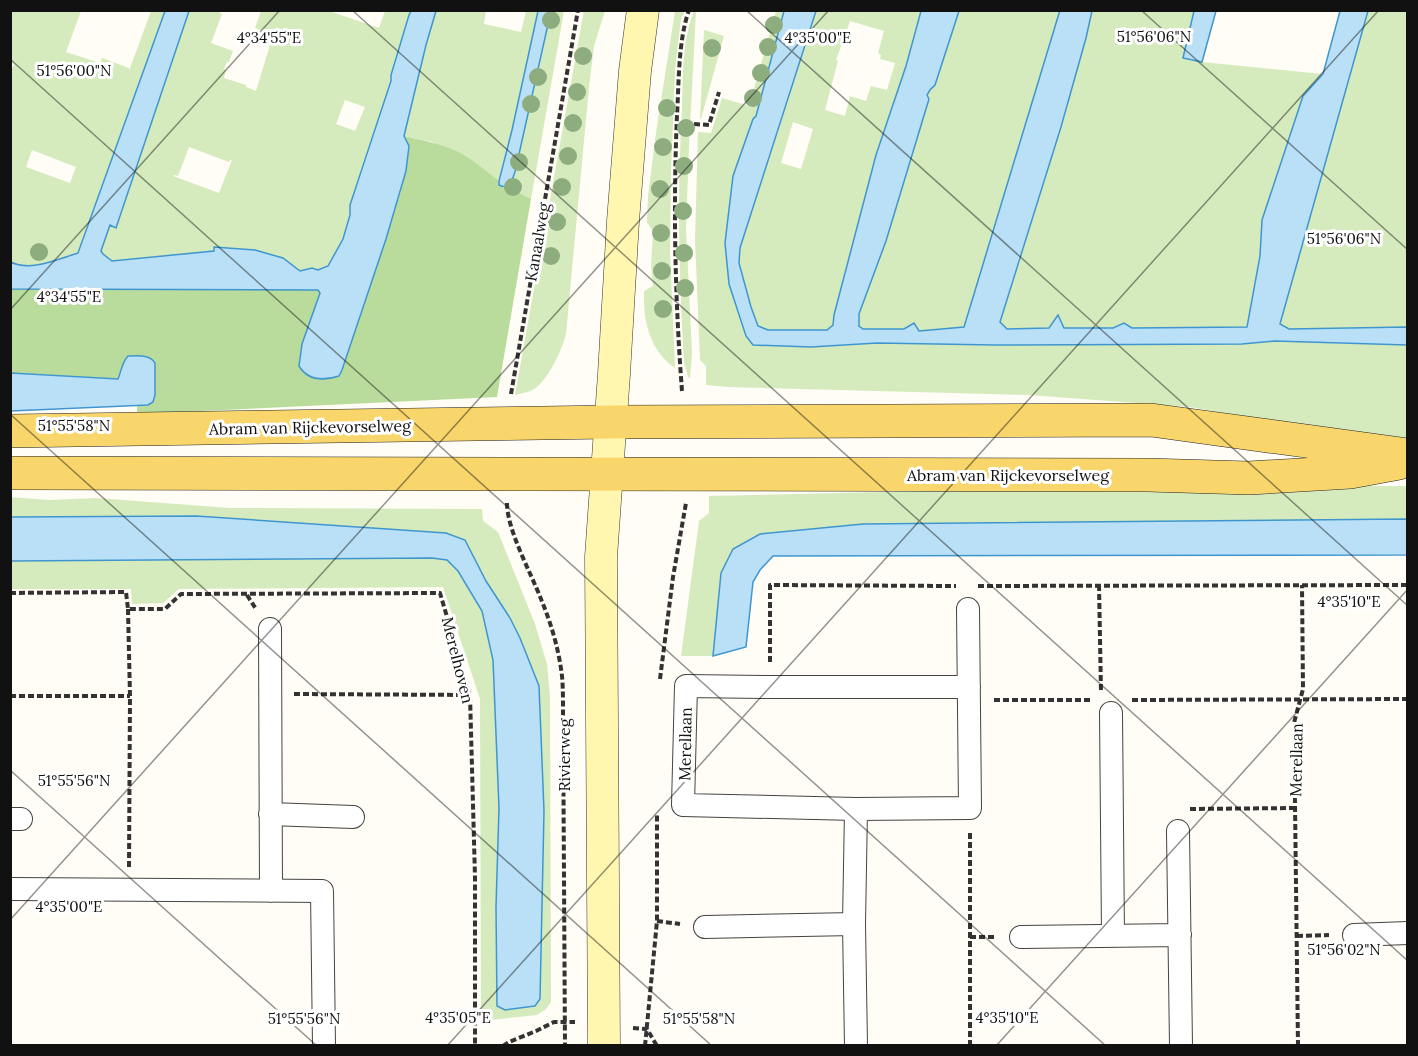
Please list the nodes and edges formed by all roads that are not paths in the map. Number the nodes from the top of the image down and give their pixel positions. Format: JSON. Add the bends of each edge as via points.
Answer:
{"nodes":[{"id":1,"x":644,"y":10,"type":"edge"},
{"id":2,"x":610,"y":422,"type":"junction"},
{"id":3,"x":10,"y":431,"type":"edge"},
{"id":4,"x":1407,"y":455,"type":"edge"},
{"id":5,"x":1407,"y":461,"type":"edge"},
{"id":6,"x":10,"y":473,"type":"edge"},
{"id":7,"x":606,"y":475,"type":"junction"},
{"id":8,"x":968,"y":609,"type":"dead end"},
{"id":9,"x":270,"y":630,"type":"dead end"},
{"id":10,"x":969,"y":693,"type":"junction"},
{"id":11,"x":1106,"y":706,"type":"road end"},
{"id":12,"x":856,"y":809,"type":"junction"},
{"id":13,"x":270,"y":814,"type":"junction"},
{"id":14,"x":353,"y":818,"type":"dead end"},
{"id":15,"x":1178,"y":831,"type":"road end"},
{"id":16,"x":10,"y":889,"type":"edge"},
{"id":17,"x":272,"y":891,"type":"junction"},
{"id":18,"x":854,"y":924,"type":"junction"},
{"id":19,"x":705,"y":927,"type":"dead end"},
{"id":20,"x":1407,"y":933,"type":"edge"},
{"id":21,"x":1180,"y":935,"type":"junction"},
{"id":22,"x":1354,"y":935,"type":"road end"},
{"id":23,"x":1113,"y":936,"type":"junction"},
{"id":24,"x":1021,"y":937,"type":"dead end"},
{"id":25,"x":324,"y":1046,"type":"edge"},
{"id":26,"x":604,"y":1046,"type":"edge"},
{"id":27,"x":856,"y":1046,"type":"edge"},
{"id":28,"x":1181,"y":1046,"type":"edge"}],
"edges":[{"from":1,"to":2,"type":"street","via":[[635,71]]},
{"from":2,"to":3,"type":"main road","name":"Abram van Rijckevorselweg"},
{"from":2,"to":4,"type":"main road","name":"Abram van Rijckevorselweg","via":[[1151,420]]},
{"from":2,"to":7,"type":"street"},
{"from":5,"to":7,"type":"main road","name":"Abram van Rijckevorselweg","via":[[1350,472],[1249,478]]},
{"from":6,"to":7,"type":"main road","name":"Abram van Rijckevorselweg"},
{"from":7,"to":26,"type":"street","via":[[601,556]]},
{"from":8,"to":10,"type":"street"},
{"from":9,"to":13,"type":"street"},
{"from":10,"to":12,"type":"street","name":"Merellaan","via":[[970,808]]},
{"from":10,"to":12,"type":"street","name":"Merellaan","via":[[686,686],[683,805]]},
{"from":11,"to":23,"type":"street"},
{"from":12,"to":18,"type":"street"},
{"from":13,"to":14,"type":"street"},
{"from":13,"to":17,"type":"street"},
{"from":15,"to":21,"type":"street"},
{"from":16,"to":17,"type":"street"},
{"from":17,"to":25,"type":"street","via":[[322,891]]},
{"from":18,"to":19,"type":"street"},
{"from":18,"to":27,"type":"street"},
{"from":20,"to":22,"type":"street"},
{"from":21,"to":23,"type":"street"},
{"from":21,"to":28,"type":"street"},
{"from":23,"to":24,"type":"street"}]}
